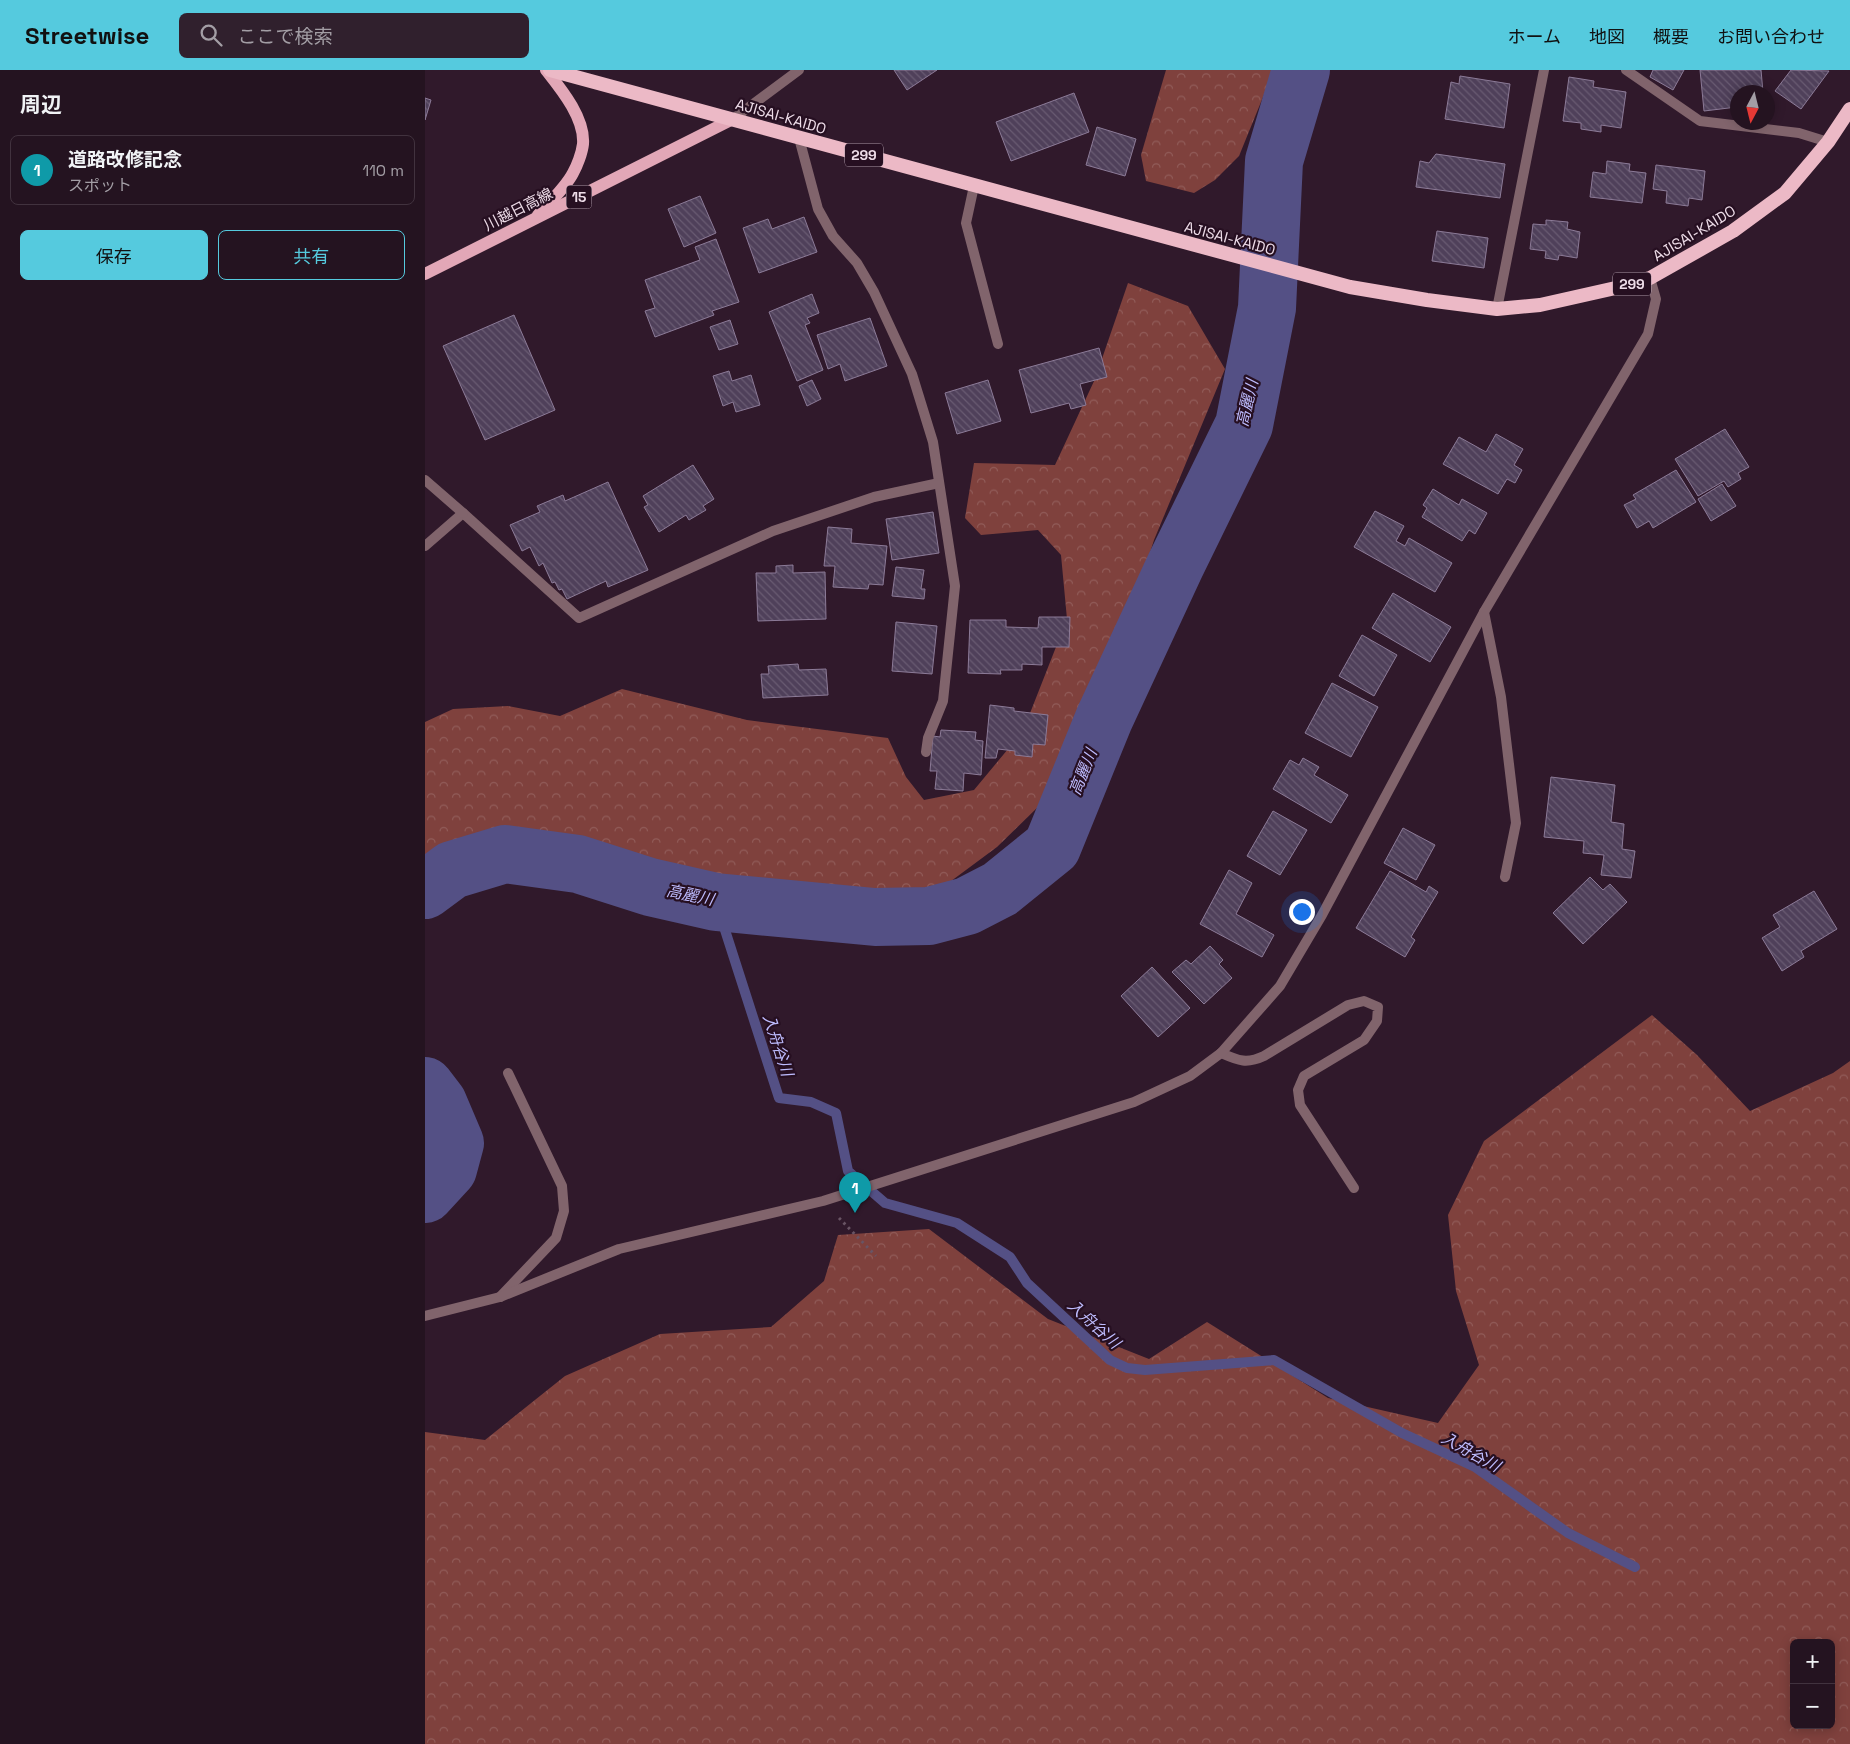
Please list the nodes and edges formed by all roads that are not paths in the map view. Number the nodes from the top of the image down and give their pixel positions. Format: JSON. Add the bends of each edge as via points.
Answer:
{"nodes":[{"id":1,"x":548,"y":70,"type":"edge"},
{"id":2,"x":799,"y":70,"type":"edge"},
{"id":3,"x":1544,"y":70,"type":"edge"},
{"id":4,"x":1627,"y":70,"type":"edge"},
{"id":5,"x":1850,"y":109,"type":"edge"},
{"id":6,"x":733,"y":119,"type":"junction"},
{"id":7,"x":799,"y":138,"type":"junction"},
{"id":8,"x":1828,"y":142,"type":"junction"},
{"id":9,"x":975,"y":186,"type":"junction"},
{"id":10,"x":535,"y":219,"type":"junction"},
{"id":11,"x":425,"y":274,"type":"edge"},
{"id":12,"x":1650,"y":278,"type":"junction"},
{"id":13,"x":1497,"y":309,"type":"junction"},
{"id":14,"x":998,"y":344,"type":"dead end"},
{"id":15,"x":425,"y":480,"type":"edge"},
{"id":16,"x":939,"y":483,"type":"junction"},
{"id":17,"x":463,"y":512,"type":"junction"},
{"id":18,"x":425,"y":546,"type":"edge"},
{"id":19,"x":1484,"y":612,"type":"junction"},
{"id":20,"x":926,"y":752,"type":"dead end"},
{"id":21,"x":1505,"y":877,"type":"dead end"},
{"id":22,"x":1221,"y":1053,"type":"junction"},
{"id":23,"x":509,"y":1073,"type":"dead end"},
{"id":24,"x":1353,"y":1188,"type":"dead end"},
{"id":25,"x":500,"y":1297,"type":"junction"},
{"id":26,"x":425,"y":1316,"type":"edge"}],
"edges":[{"from":1,"to":6,"type":"highway","name":"AJISAI-KAIDO","number":"299"},
{"from":1,"to":10,"type":"main road","via":[[578,119],[583,146],[572,175]]},
{"from":2,"to":6,"type":"street"},
{"from":3,"to":13,"type":"street"},
{"from":4,"to":8,"type":"street","via":[[1700,121],[1799,133]]},
{"from":5,"to":8,"type":"highway","name":"AJISAI-KAIDO","number":"299"},
{"from":6,"to":7,"type":"highway","name":"AJISAI-KAIDO","number":"299"},
{"from":6,"to":10,"type":"main road","name":"川越日高線","number":"15"},
{"from":7,"to":9,"type":"highway","name":"AJISAI-KAIDO","number":"299"},
{"from":7,"to":16,"type":"street","via":[[818,209],[833,236],[857,263],[874,292],[912,374],[933,442]]},
{"from":8,"to":12,"type":"highway","name":"AJISAI-KAIDO","number":"299","via":[[1785,194],[1733,231]]},
{"from":9,"to":13,"type":"highway","name":"AJISAI-KAIDO","number":"299","via":[[1350,287]]},
{"from":9,"to":14,"type":"street","via":[[966,223]]},
{"from":10,"to":11,"type":"main road","name":"川越日高線","number":"15"},
{"from":12,"to":13,"type":"highway","name":"AJISAI-KAIDO","number":"299","via":[[1540,305]]},
{"from":12,"to":19,"type":"street","via":[[1656,299],[1648,334]]},
{"from":15,"to":17,"type":"street"},
{"from":16,"to":17,"type":"street","via":[[874,497],[773,531],[579,618]]},
{"from":16,"to":20,"type":"street","via":[[955,586],[943,701],[928,738]]},
{"from":17,"to":18,"type":"street"},
{"from":19,"to":21,"type":"street","via":[[1501,697],[1516,823]]},
{"from":19,"to":22,"type":"street","via":[[1318,923],[1280,986]]},
{"from":22,"to":24,"type":"street","via":[[1235,1060],[1251,1062],[1348,1005],[1364,1001],[1377,1007],[1377,1021],[1364,1040],[1303,1076],[1298,1090],[1300,1105]]},
{"from":22,"to":25,"type":"street","via":[[1190,1076],[1134,1102],[823,1201],[619,1249]]},
{"from":23,"to":25,"type":"street","via":[[562,1186],[564,1211],[556,1238]]},
{"from":25,"to":26,"type":"street"}]}
